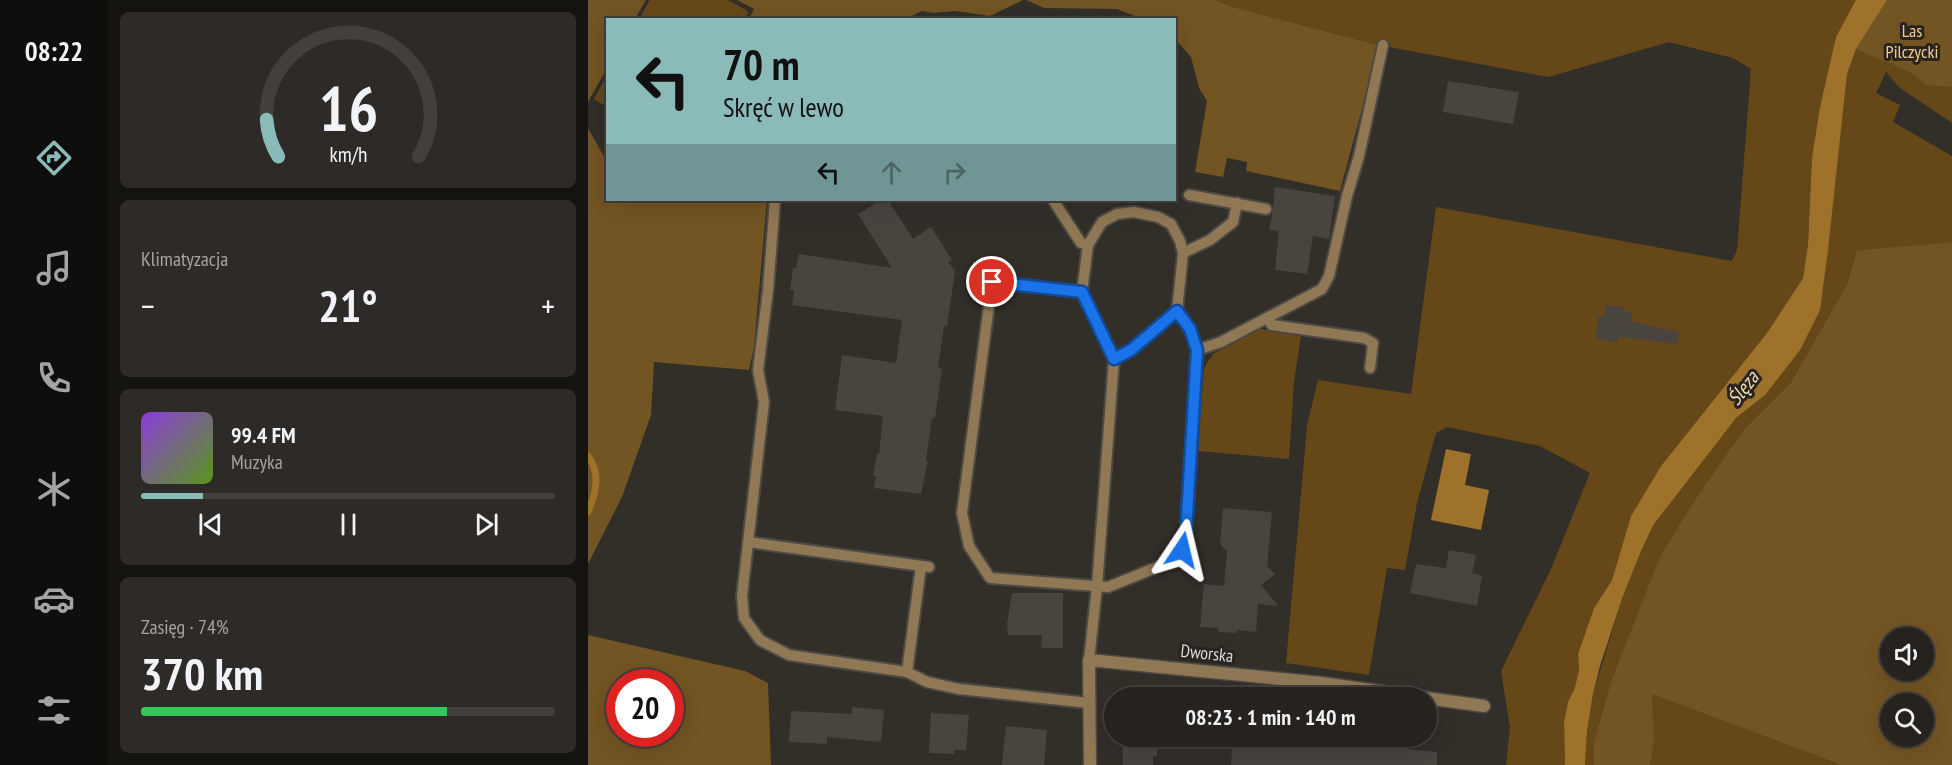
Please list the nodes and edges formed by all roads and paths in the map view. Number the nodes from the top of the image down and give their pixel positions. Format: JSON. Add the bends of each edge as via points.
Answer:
{"nodes":[{"id":1,"x":1383,"y":45,"type":"dead end"},
{"id":2,"x":1190,"y":195,"type":"dead end"},
{"id":3,"x":775,"y":201,"type":"edge"},
{"id":4,"x":1054,"y":201,"type":"edge"},
{"id":5,"x":1236,"y":203,"type":"junction"},
{"id":6,"x":1266,"y":209,"type":"dead end"},
{"id":7,"x":1088,"y":245,"type":"junction"},
{"id":8,"x":1183,"y":253,"type":"junction"},
{"id":9,"x":1082,"y":292,"type":"junction"},
{"id":10,"x":1177,"y":311,"type":"junction"},
{"id":11,"x":1266,"y":318,"type":"junction"},
{"id":12,"x":1197,"y":350,"type":"junction"},
{"id":13,"x":1114,"y":359,"type":"junction"},
{"id":14,"x":1370,"y":368,"type":"dead end"},
{"id":15,"x":748,"y":542,"type":"junction"},
{"id":16,"x":1097,"y":587,"type":"junction"},
{"id":17,"x":1089,"y":660,"type":"junction"},
{"id":18,"x":907,"y":672,"type":"junction"},
{"id":19,"x":1350,"y":687,"type":"edge"},
{"id":20,"x":1437,"y":700,"type":"edge"},
{"id":21,"x":1089,"y":703,"type":"junction"},
{"id":22,"x":1484,"y":706,"type":"dead end"},
{"id":23,"x":1090,"y":765,"type":"edge"}],
"edges":[{"from":1,"to":11,"type":"lane","via":[[1329,276],[1322,289]]},
{"from":2,"to":5,"type":"lane"},
{"from":3,"to":15,"type":"lane","via":[[758,370],[764,402]]},
{"from":4,"to":7,"type":"lane","via":[[1081,243]]},
{"from":5,"to":6,"type":"lane"},
{"from":5,"to":8,"type":"lane","via":[[1233,222],[1210,240]]},
{"from":7,"to":8,"type":"lane","via":[[1102,222],[1117,214],[1134,212],[1171,224]]},
{"from":7,"to":9,"type":"lane"},
{"from":8,"to":10,"type":"lane"},
{"from":9,"to":13,"type":"lane"},
{"from":9,"to":16,"type":"lane","via":[[992,282],[962,513],[969,546],[990,578]]},
{"from":10,"to":12,"type":"lane","via":[[1190,329]]},
{"from":10,"to":13,"type":"lane","via":[[1131,350]]},
{"from":11,"to":12,"type":"lane"},
{"from":11,"to":14,"type":"lane","via":[[1272,325],[1364,338],[1373,343]]},
{"from":12,"to":16,"type":"lane","via":[[1182,550],[1170,562],[1108,587]]},
{"from":13,"to":16,"type":"lane"},
{"from":15,"to":18,"type":"lane","via":[[742,596],[744,618],[760,640],[789,656]]},
{"from":15,"to":18,"type":"lane","via":[[925,567]]},
{"from":16,"to":17,"type":"lane"},
{"from":17,"to":19,"type":"street","name":"Dworska"},
{"from":17,"to":21,"type":"street"},
{"from":18,"to":21,"type":"lane","via":[[927,682],[958,689]]},
{"from":20,"to":22,"type":"street","name":"Dworska"},
{"from":21,"to":23,"type":"street"}]}
